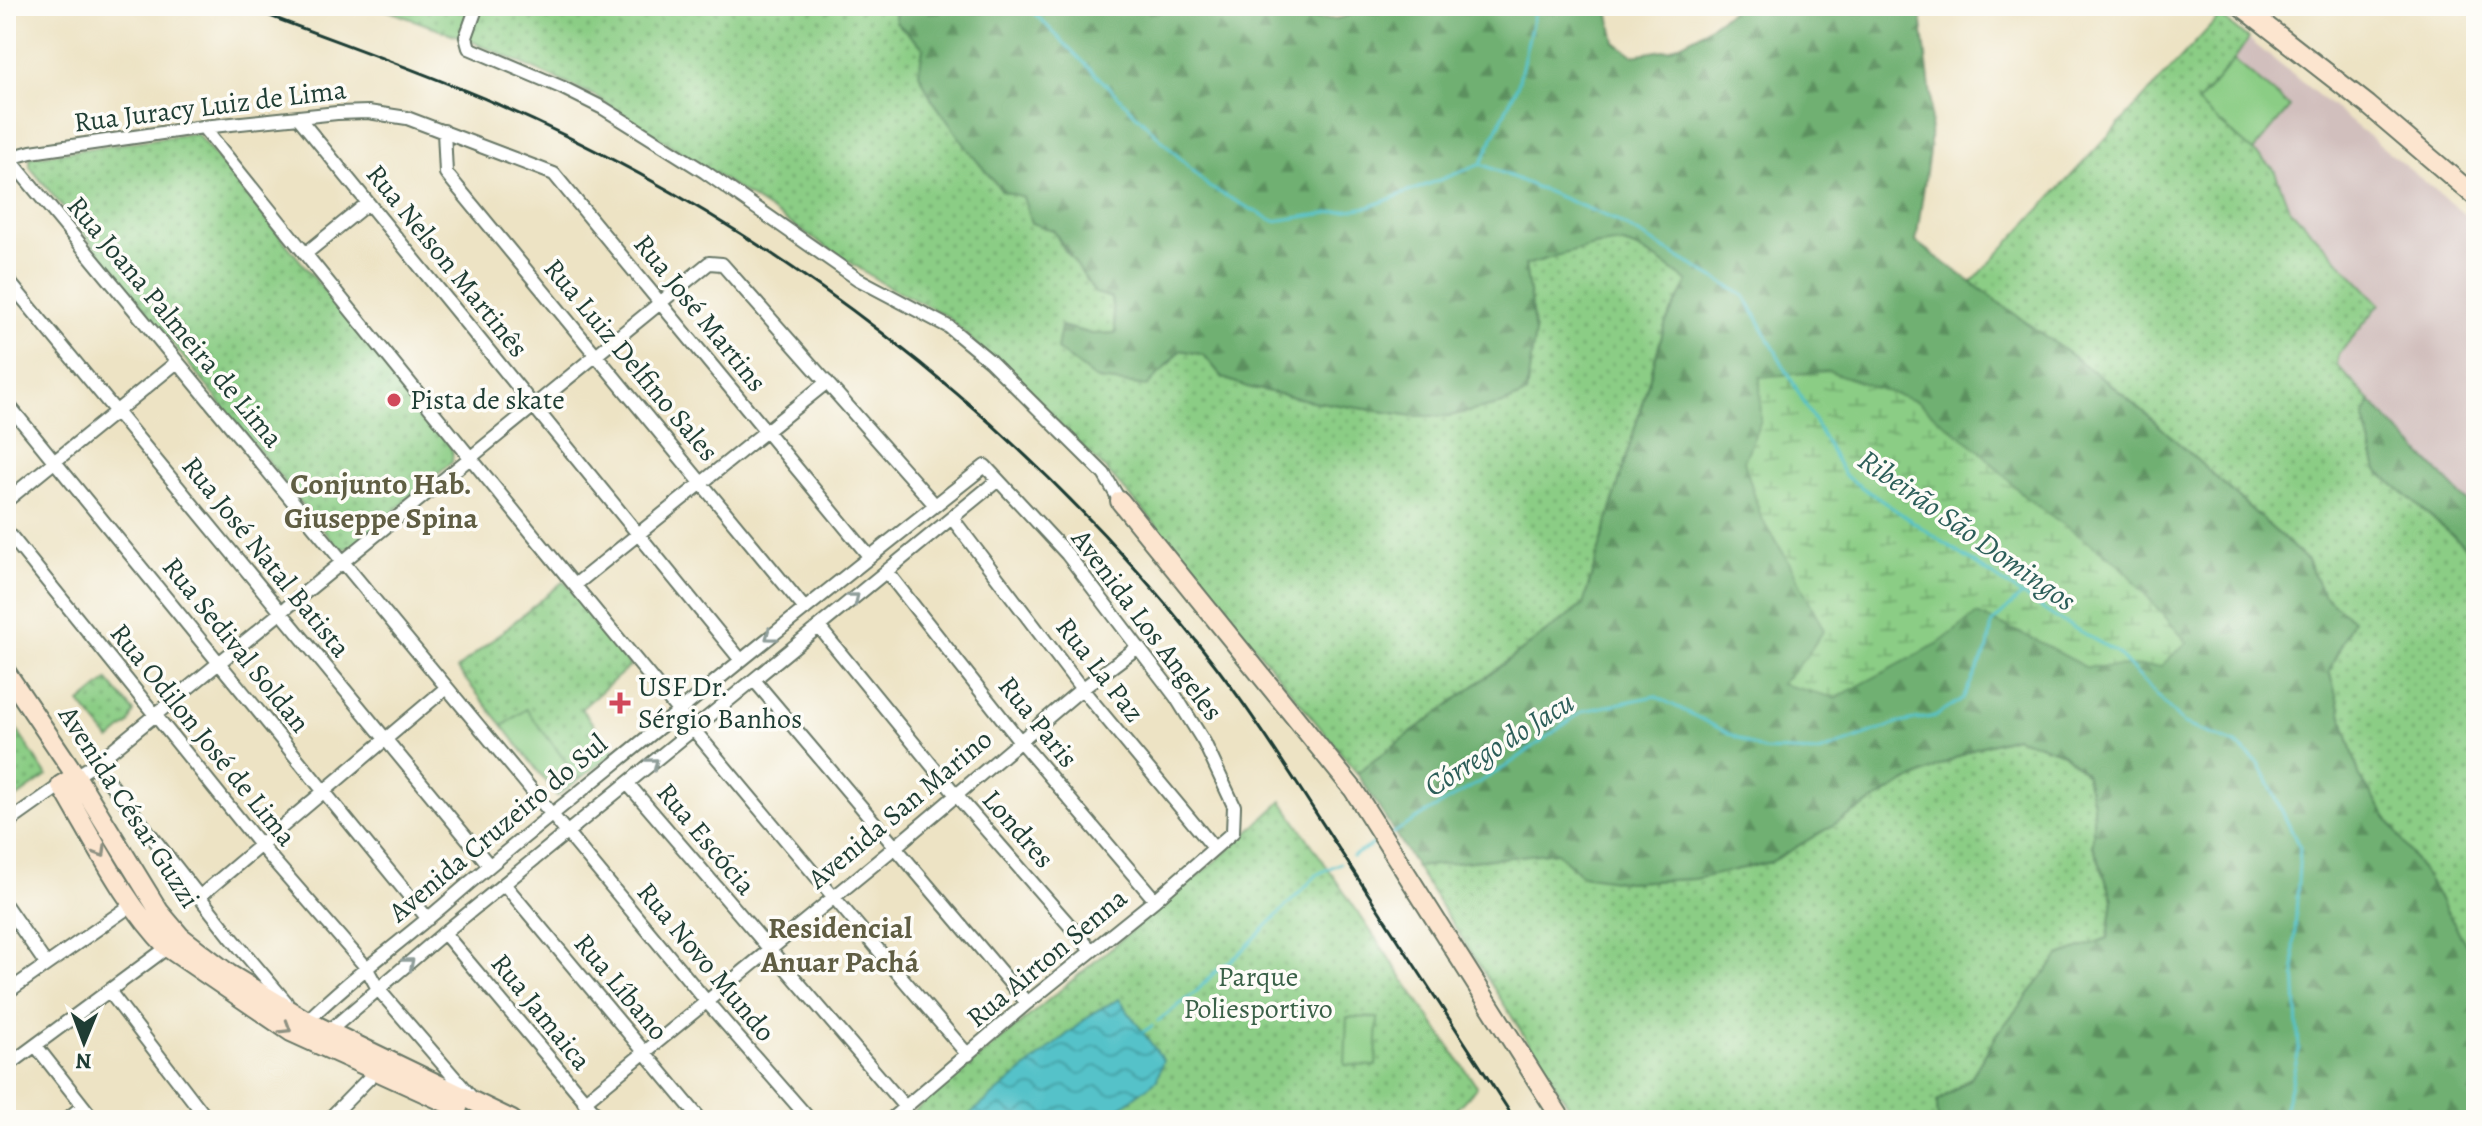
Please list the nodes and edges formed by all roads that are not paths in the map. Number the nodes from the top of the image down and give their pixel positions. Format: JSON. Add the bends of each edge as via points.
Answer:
{"nodes":[{"id":1,"x":477,"y":6,"type":"edge"},
{"id":2,"x":2241,"y":6,"type":"edge"},
{"id":3,"x":298,"y":117,"type":"junction"},
{"id":4,"x":203,"y":127,"type":"junction"},
{"id":5,"x":444,"y":131,"type":"junction"},
{"id":6,"x":466,"y":139,"type":"joint"},
{"id":7,"x":7,"y":158,"type":"edge"},
{"id":8,"x":2476,"y":197,"type":"edge"},
{"id":9,"x":368,"y":203,"type":"junction"},
{"id":10,"x":305,"y":254,"type":"junction"},
{"id":11,"x":6,"y":278,"type":"edge"},
{"id":12,"x":660,"y":303,"type":"junction"},
{"id":13,"x":596,"y":356,"type":"junction"},
{"id":14,"x":177,"y":362,"type":"junction"},
{"id":15,"x":827,"y":382,"type":"junction"},
{"id":16,"x":6,"y":402,"type":"edge"},
{"id":17,"x":534,"y":406,"type":"junction"},
{"id":18,"x":116,"y":412,"type":"junction"},
{"id":19,"x":766,"y":431,"type":"junction"},
{"id":20,"x":471,"y":457,"type":"junction"},
{"id":21,"x":55,"y":461,"type":"junction"},
{"id":22,"x":985,"y":466,"type":"joint"},
{"id":23,"x":998,"y":480,"type":"junction"},
{"id":24,"x":702,"y":483,"type":"junction"},
{"id":25,"x":6,"y":501,"type":"edge"},
{"id":26,"x":1120,"y":501,"type":"joint"},
{"id":27,"x":935,"y":505,"type":"junction"},
{"id":28,"x":952,"y":518,"type":"junction"},
{"id":29,"x":6,"y":530,"type":"edge"},
{"id":30,"x":639,"y":534,"type":"junction"},
{"id":31,"x":869,"y":556,"type":"junction"},
{"id":32,"x":342,"y":562,"type":"junction"},
{"id":33,"x":887,"y":572,"type":"junction"},
{"id":34,"x":575,"y":585,"type":"junction"},
{"id":35,"x":805,"y":609,"type":"junction"},
{"id":36,"x":281,"y":612,"type":"junction"},
{"id":37,"x":819,"y":627,"type":"junction"},
{"id":38,"x":1138,"y":647,"type":"junction"},
{"id":39,"x":740,"y":659,"type":"junction"},
{"id":40,"x":219,"y":662,"type":"junction"},
{"id":41,"x":6,"y":672,"type":"edge"},
{"id":42,"x":754,"y":680,"type":"junction"},
{"id":43,"x":446,"y":688,"type":"junction"},
{"id":44,"x":1082,"y":689,"type":"junction"},
{"id":45,"x":679,"y":712,"type":"junction"},
{"id":46,"x":155,"y":715,"type":"junction"},
{"id":47,"x":694,"y":730,"type":"junction"},
{"id":48,"x":385,"y":739,"type":"junction"},
{"id":49,"x":1020,"y":741,"type":"junction"},
{"id":50,"x":95,"y":764,"type":"junction"},
{"id":51,"x":68,"y":780,"type":"junction"},
{"id":52,"x":628,"y":784,"type":"junction"},
{"id":53,"x":324,"y":791,"type":"junction"},
{"id":54,"x":956,"y":795,"type":"junction"},
{"id":55,"x":550,"y":814,"type":"junction"},
{"id":56,"x":6,"y":824,"type":"edge"},
{"id":57,"x":1233,"y":832,"type":"joint"},
{"id":58,"x":567,"y":834,"type":"junction"},
{"id":59,"x":260,"y":845,"type":"junction"},
{"id":60,"x":894,"y":848,"type":"junction"},
{"id":61,"x":1214,"y":848,"type":"junction"},
{"id":62,"x":489,"y":865,"type":"junction"},
{"id":63,"x":505,"y":885,"type":"junction"},
{"id":64,"x":199,"y":897,"type":"junction"},
{"id":65,"x":832,"y":897,"type":"junction"},
{"id":66,"x":1155,"y":900,"type":"junction"},
{"id":67,"x":133,"y":904,"type":"junction"},
{"id":68,"x":6,"y":906,"type":"edge"},
{"id":69,"x":428,"y":919,"type":"junction"},
{"id":70,"x":444,"y":933,"type":"junction"},
{"id":71,"x":174,"y":942,"type":"junction"},
{"id":72,"x":769,"y":950,"type":"junction"},
{"id":73,"x":1091,"y":950,"type":"junction"},
{"id":74,"x":46,"y":964,"type":"junction"},
{"id":75,"x":366,"y":967,"type":"junction"},
{"id":76,"x":378,"y":989,"type":"junction"},
{"id":77,"x":109,"y":991,"type":"junction"},
{"id":78,"x":6,"y":993,"type":"edge"},
{"id":79,"x":707,"y":1002,"type":"junction"},
{"id":80,"x":1027,"y":1003,"type":"junction"},
{"id":81,"x":307,"y":1021,"type":"junction"},
{"id":82,"x":328,"y":1032,"type":"junction"},
{"id":83,"x":36,"y":1046,"type":"junction"},
{"id":84,"x":645,"y":1053,"type":"junction"},
{"id":85,"x":968,"y":1055,"type":"junction"},
{"id":86,"x":381,"y":1065,"type":"junction"},
{"id":87,"x":6,"y":1067,"type":"edge"},
{"id":88,"x":584,"y":1102,"type":"junction"},
{"id":89,"x":83,"y":1106,"type":"junction"},
{"id":90,"x":905,"y":1107,"type":"junction"},
{"id":91,"x":480,"y":1113,"type":"edge"},
{"id":92,"x":66,"y":1120,"type":"edge"},
{"id":93,"x":94,"y":1120,"type":"edge"},
{"id":94,"x":208,"y":1120,"type":"edge"},
{"id":95,"x":328,"y":1120,"type":"edge"},
{"id":96,"x":512,"y":1120,"type":"edge"},
{"id":97,"x":601,"y":1120,"type":"edge"},
{"id":98,"x":701,"y":1120,"type":"edge"},
{"id":99,"x":810,"y":1120,"type":"edge"},
{"id":100,"x":890,"y":1120,"type":"edge"},
{"id":101,"x":1562,"y":1120,"type":"edge"}],
"edges":[{"from":1,"to":26,"type":"street","via":[[466,37],[469,48],[603,108],[858,279],[949,327],[1104,474]]},
{"from":2,"to":8,"type":"street"},
{"from":3,"to":4,"type":"street","name":"Rua Juracy Luiz de Lima"},
{"from":3,"to":5,"type":"street","name":"Rua Juracy Luiz de Lima","via":[[368,112]]},
{"from":3,"to":9,"type":"street","name":"Rua Nelson Martinês"},
{"from":4,"to":7,"type":"street","name":"Rua Juracy Luiz de Lima"},
{"from":4,"to":10,"type":"street"},
{"from":5,"to":6,"type":"street","name":"Rua Juracy Luiz de Lima"},
{"from":5,"to":13,"type":"street","name":"Rua Luiz Delfino Sales","via":[[446,173]]},
{"from":6,"to":12,"type":"street","name":"Rua José Martins","via":[[554,174]]},
{"from":7,"to":14,"type":"street","name":"Rua Joana Palmeira de Lima"},
{"from":9,"to":10,"type":"street"},
{"from":9,"to":17,"type":"street","name":"Rua Nelson Martinês"},
{"from":10,"to":20,"type":"street"},
{"from":11,"to":18,"type":"street","name":"Rua José Natal Batista"},
{"from":12,"to":13,"type":"street"},
{"from":12,"to":15,"type":"street","via":[[709,263],[722,264]]},
{"from":12,"to":19,"type":"street","name":"Rua José Martins"},
{"from":13,"to":17,"type":"street"},
{"from":13,"to":24,"type":"street","name":"Rua Luiz Delfino Sales"},
{"from":14,"to":18,"type":"street"},
{"from":14,"to":32,"type":"street","name":"Rua Joana Palmeira de Lima"},
{"from":15,"to":19,"type":"street"},
{"from":15,"to":27,"type":"street"},
{"from":16,"to":21,"type":"street","name":"Rua Sedival Soldan"},
{"from":17,"to":20,"type":"street"},
{"from":17,"to":30,"type":"street","name":"Rua Nelson Martinês"},
{"from":18,"to":21,"type":"street"},
{"from":18,"to":36,"type":"street","name":"Rua José Natal Batista"},
{"from":19,"to":24,"type":"street"},
{"from":19,"to":31,"type":"street","name":"Rua José Martins"},
{"from":20,"to":32,"type":"street"},
{"from":20,"to":34,"type":"street"},
{"from":21,"to":25,"type":"street"},
{"from":21,"to":40,"type":"street","name":"Rua Sedival Soldan"},
{"from":22,"to":23,"type":"street","name":"Avenida Los Angeles"},
{"from":22,"to":27,"type":"street","name":"Avenida Cruzeiro do Sul"},
{"from":23,"to":28,"type":"street","name":"Avenida Cruzeiro do Sul"},
{"from":23,"to":38,"type":"street","name":"Avenida Los Angeles","via":[[1067,554]]},
{"from":24,"to":30,"type":"street"},
{"from":24,"to":35,"type":"street","name":"Rua Luiz Delfino Sales"},
{"from":26,"to":101,"type":"street","via":[[1353,789]]},
{"from":27,"to":31,"type":"street","name":"Avenida Cruzeiro do Sul"},
{"from":28,"to":33,"type":"street","name":"Avenida Cruzeiro do Sul"},
{"from":28,"to":44,"type":"street","name":"Rua La Paz"},
{"from":29,"to":46,"type":"street","name":"Rua Odilon José de Lima"},
{"from":30,"to":34,"type":"street"},
{"from":30,"to":39,"type":"street","name":"Rua Nelson Martinês"},
{"from":31,"to":35,"type":"street","name":"Avenida Cruzeiro do Sul"},
{"from":32,"to":36,"type":"street"},
{"from":32,"to":43,"type":"street","name":"Rua Joana Palmeira de Lima"},
{"from":37,"to":33,"type":"street","name":"Avenida Cruzeiro do Sul","one_way":true},
{"from":33,"to":49,"type":"street","name":"Rua Paris"},
{"from":34,"to":45,"type":"street"},
{"from":35,"to":39,"type":"street","name":"Avenida Cruzeiro do Sul","one_way":true},
{"from":36,"to":40,"type":"street"},
{"from":36,"to":48,"type":"street","name":"Rua José Natal Batista"},
{"from":37,"to":42,"type":"street","name":"Avenida Cruzeiro do Sul"},
{"from":37,"to":54,"type":"street","name":"Londres"},
{"from":38,"to":44,"type":"street","name":"Avenida San Marino"},
{"from":38,"to":57,"type":"street","name":"Avenida Los Angeles","via":[[1204,742],[1234,806]]},
{"from":39,"to":45,"type":"street","name":"Avenida Cruzeiro do Sul"},
{"from":40,"to":46,"type":"street"},
{"from":40,"to":53,"type":"street","name":"Rua Sedival Soldan"},
{"from":41,"to":51,"type":"street","name":"Avenida César Guzzi"},
{"from":42,"to":47,"type":"street","name":"Avenida Cruzeiro do Sul"},
{"from":42,"to":60,"type":"street"},
{"from":43,"to":48,"type":"street"},
{"from":43,"to":55,"type":"street","name":"Rua Joana Palmeira de Lima"},
{"from":44,"to":49,"type":"street","name":"Avenida San Marino"},
{"from":44,"to":61,"type":"street","name":"Rua La Paz"},
{"from":45,"to":47,"type":"street"},
{"from":45,"to":55,"type":"street","name":"Avenida Cruzeiro do Sul"},
{"from":46,"to":50,"type":"street"},
{"from":46,"to":59,"type":"street","name":"Rua Odilon José de Lima"},
{"from":52,"to":47,"type":"street","name":"Avenida Cruzeiro do Sul","one_way":true},
{"from":47,"to":65,"type":"street"},
{"from":48,"to":53,"type":"street"},
{"from":48,"to":62,"type":"street","name":"Rua José Natal Batista"},
{"from":49,"to":54,"type":"street","name":"Avenida San Marino"},
{"from":49,"to":66,"type":"street","name":"Rua Paris"},
{"from":50,"to":51,"type":"street"},
{"from":50,"to":64,"type":"street"},
{"from":51,"to":56,"type":"street"},
{"from":51,"to":67,"type":"street","one_way":true},
{"from":51,"to":71,"type":"street","name":"Avenida César Guzzi","via":[[159,911]]},
{"from":52,"to":58,"type":"street","name":"Avenida Cruzeiro do Sul"},
{"from":52,"to":72,"type":"street","name":"Rua Escócia"},
{"from":53,"to":59,"type":"street"},
{"from":53,"to":69,"type":"street","name":"Rua Sedival Soldan"},
{"from":54,"to":60,"type":"street","name":"Avenida San Marino"},
{"from":54,"to":73,"type":"street","name":"Londres"},
{"from":55,"to":58,"type":"street","name":"Rua Novo Mundo"},
{"from":55,"to":62,"type":"street","name":"Avenida Cruzeiro do Sul"},
{"from":57,"to":61,"type":"street","name":"Rua Airton Senna"},
{"from":58,"to":63,"type":"street","name":"Avenida Cruzeiro do Sul"},
{"from":58,"to":79,"type":"street","name":"Rua Novo Mundo"},
{"from":59,"to":64,"type":"street"},
{"from":59,"to":75,"type":"street","name":"Rua Odilon José de Lima"},
{"from":60,"to":65,"type":"street","name":"Avenida San Marino"},
{"from":60,"to":80,"type":"street"},
{"from":61,"to":66,"type":"street","name":"Rua Airton Senna"},
{"from":62,"to":69,"type":"street","name":"Avenida Cruzeiro do Sul"},
{"from":63,"to":70,"type":"street","name":"Avenida Cruzeiro do Sul"},
{"from":63,"to":84,"type":"street","name":"Rua Líbano"},
{"from":64,"to":81,"type":"street","via":[[275,991]]},
{"from":65,"to":72,"type":"street","name":"Avenida San Marino"},
{"from":65,"to":85,"type":"street"},
{"from":66,"to":73,"type":"street","name":"Rua Airton Senna"},
{"from":67,"to":71,"type":"street","via":[[153,933]]},
{"from":67,"to":74,"type":"street"},
{"from":68,"to":74,"type":"street"},
{"from":69,"to":75,"type":"street","name":"Avenida Cruzeiro do Sul"},
{"from":76,"to":70,"type":"street","name":"Avenida Cruzeiro do Sul","one_way":true},
{"from":70,"to":88,"type":"street","name":"Rua Jamaica"},
{"from":71,"to":77,"type":"street"},
{"from":71,"to":81,"type":"street","name":"Avenida César Guzzi"},
{"from":71,"to":86,"type":"street","one_way":true,"via":[[291,1032]]},
{"from":72,"to":79,"type":"street","name":"Avenida San Marino"},
{"from":72,"to":90,"type":"street","name":"Rua Escócia"},
{"from":73,"to":80,"type":"street","name":"Rua Airton Senna"},
{"from":74,"to":78,"type":"street"},
{"from":75,"to":76,"type":"street","name":"Rua Odilon José de Lima"},
{"from":75,"to":81,"type":"street","name":"Avenida Cruzeiro do Sul"},
{"from":76,"to":82,"type":"street","name":"Avenida Cruzeiro do Sul"},
{"from":76,"to":91,"type":"street","name":"Rua Odilon José de Lima"},
{"from":77,"to":83,"type":"street"},
{"from":77,"to":94,"type":"street"},
{"from":79,"to":84,"type":"street","name":"Avenida San Marino"},
{"from":79,"to":99,"type":"street","name":"Rua Novo Mundo"},
{"from":80,"to":85,"type":"street","name":"Rua Airton Senna"},
{"from":81,"to":82,"type":"street","name":"Avenida César Guzzi"},
{"from":82,"to":86,"type":"street","name":"Avenida César Guzzi"},
{"from":83,"to":87,"type":"street"},
{"from":83,"to":89,"type":"street"},
{"from":84,"to":88,"type":"street","name":"Avenida San Marino"},
{"from":84,"to":98,"type":"street","name":"Rua Líbano"},
{"from":85,"to":90,"type":"street","name":"Rua Airton Senna"},
{"from":86,"to":91,"type":"street","name":"Avenida César Guzzi"},
{"from":86,"to":95,"type":"street"},
{"from":88,"to":97,"type":"street","name":"Rua Jamaica"},
{"from":89,"to":92,"type":"street"},
{"from":89,"to":93,"type":"street"},
{"from":90,"to":100,"type":"street","name":"Rua Airton Senna"},
{"from":91,"to":96,"type":"street","name":"Avenida César Guzzi"}]}
